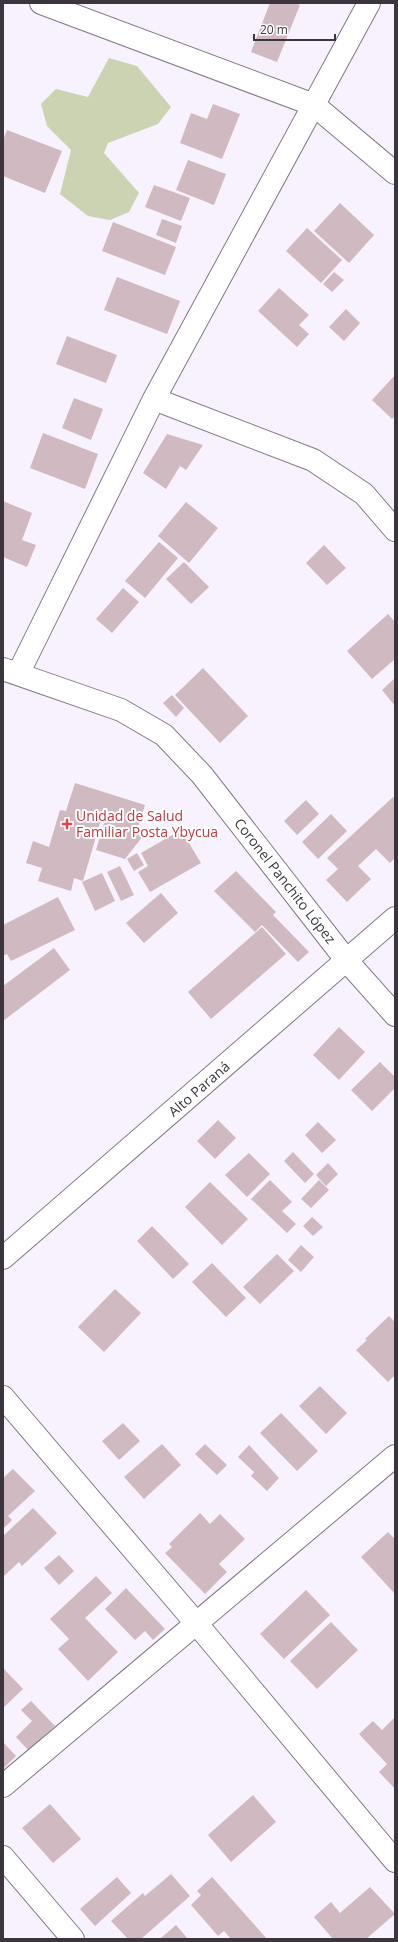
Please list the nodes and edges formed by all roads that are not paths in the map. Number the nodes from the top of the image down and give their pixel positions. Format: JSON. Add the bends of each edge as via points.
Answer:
{"nodes":[{"id":1,"x":41,"y":3,"type":"edge"},
{"id":2,"x":369,"y":3,"type":"edge"},
{"id":3,"x":314,"y":105,"type":"junction"},
{"id":4,"x":395,"y":173,"type":"edge"},
{"id":5,"x":154,"y":400,"type":"junction"},
{"id":6,"x":395,"y":530,"type":"edge"},
{"id":7,"x":10,"y":671,"type":"edge"},
{"id":8,"x":395,"y":918,"type":"edge"},
{"id":9,"x":347,"y":961,"type":"junction"},
{"id":10,"x":395,"y":1015,"type":"edge"},
{"id":11,"x":3,"y":1258,"type":"edge"},
{"id":12,"x":3,"y":1397,"type":"edge"},
{"id":13,"x":395,"y":1456,"type":"edge"},
{"id":14,"x":196,"y":1623,"type":"junction"},
{"id":15,"x":3,"y":1786,"type":"edge"},
{"id":16,"x":3,"y":1857,"type":"edge"},
{"id":17,"x":395,"y":1861,"type":"edge"},
{"id":18,"x":73,"y":1939,"type":"edge"}],
"edges":[{"from":1,"to":3,"type":"street"},
{"from":2,"to":3,"type":"street"},
{"from":3,"to":4,"type":"street"},
{"from":3,"to":5,"type":"street"},
{"from":5,"to":6,"type":"street","via":[[313,460],[364,494]]},
{"from":5,"to":7,"type":"street"},
{"from":7,"to":9,"type":"street","name":"Coronel Panchito López","via":[[121,710],[164,735],[202,775]]},
{"from":8,"to":9,"type":"street","name":"Alto Paraná"},
{"from":9,"to":10,"type":"street","name":"Coronel Panchito López"},
{"from":9,"to":11,"type":"street","name":"Alto Paraná"},
{"from":12,"to":14,"type":"street"},
{"from":13,"to":14,"type":"street"},
{"from":14,"to":15,"type":"street"},
{"from":14,"to":17,"type":"street"},
{"from":16,"to":18,"type":"street"}]}
